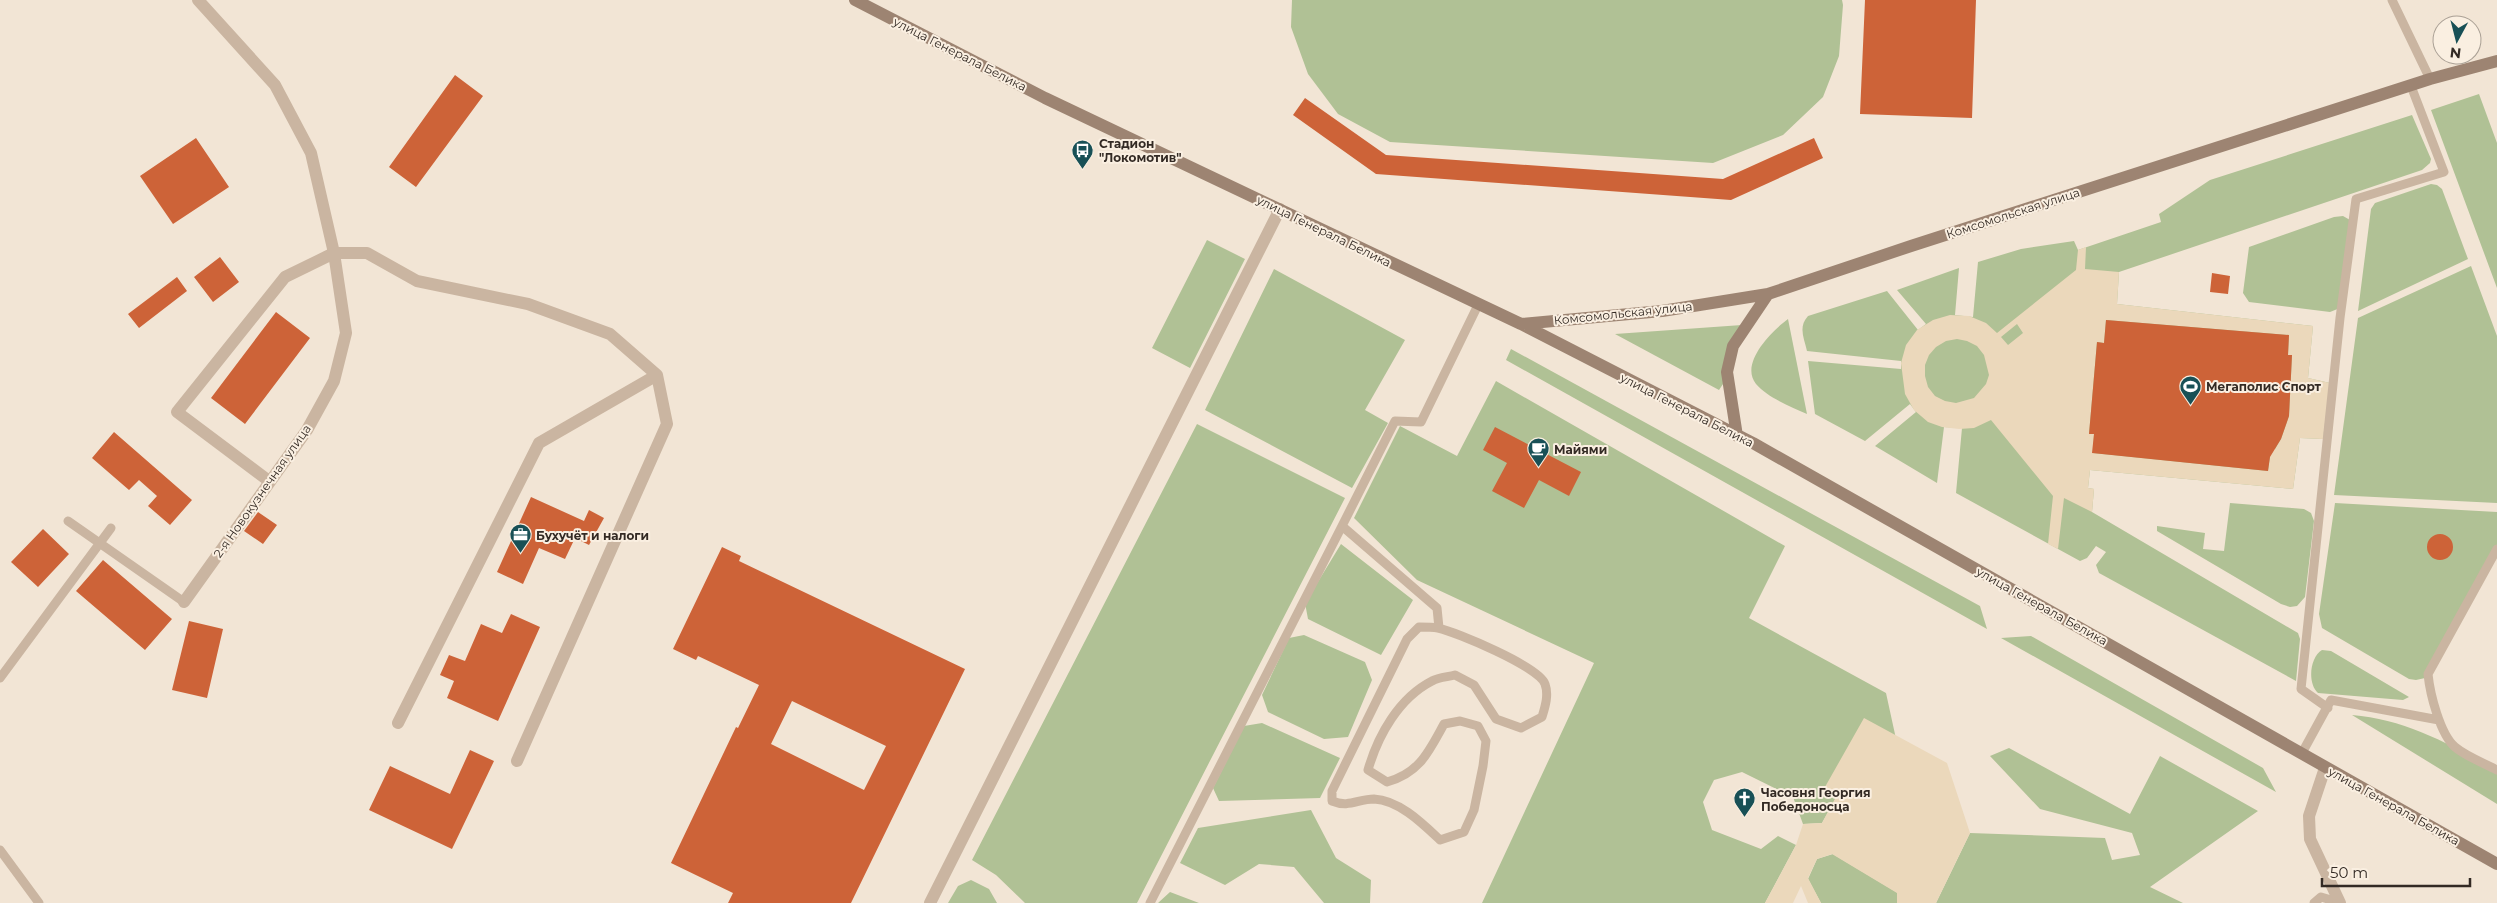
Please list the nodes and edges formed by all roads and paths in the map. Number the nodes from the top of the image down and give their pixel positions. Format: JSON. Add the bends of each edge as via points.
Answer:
{"nodes":[{"id":1,"x":198,"y":0,"type":"edge"},
{"id":2,"x":855,"y":0,"type":"edge"},
{"id":3,"x":2392,"y":0,"type":"edge"},
{"id":4,"x":2497,"y":61,"type":"edge"},
{"id":5,"x":2430,"y":79,"type":"junction"},
{"id":6,"x":2411,"y":86,"type":"junction"},
{"id":7,"x":1280,"y":209,"type":"junction"},
{"id":8,"x":334,"y":253,"type":"junction"},
{"id":9,"x":1768,"y":294,"type":"junction"},
{"id":10,"x":1478,"y":305,"type":"junction"},
{"id":11,"x":1521,"y":324,"type":"junction"},
{"id":12,"x":657,"y":375,"type":"junction"},
{"id":13,"x":1738,"y":436,"type":"junction"},
{"id":14,"x":269,"y":481,"type":"junction"},
{"id":15,"x":68,"y":521,"type":"dead end"},
{"id":16,"x":1342,"y":526,"type":"junction"},
{"id":17,"x":111,"y":528,"type":"dead end"},
{"id":18,"x":100,"y":543,"type":"junction"},
{"id":19,"x":2497,"y":548,"type":"edge"},
{"id":20,"x":184,"y":602,"type":"joint"},
{"id":21,"x":1439,"y":628,"type":"junction"},
{"id":22,"x":0,"y":678,"type":"edge"},
{"id":23,"x":2328,"y":708,"type":"junction"},
{"id":24,"x":2439,"y":720,"type":"junction"},
{"id":25,"x":398,"y":723,"type":"dead end"},
{"id":26,"x":2302,"y":753,"type":"junction"},
{"id":27,"x":517,"y":761,"type":"dead end"},
{"id":28,"x":2325,"y":768,"type":"junction"},
{"id":29,"x":2497,"y":770,"type":"edge"},
{"id":30,"x":0,"y":850,"type":"edge"},
{"id":31,"x":2497,"y":864,"type":"edge"},
{"id":32,"x":39,"y":903,"type":"edge"},
{"id":33,"x":930,"y":903,"type":"edge"},
{"id":34,"x":1150,"y":903,"type":"edge"},
{"id":35,"x":2314,"y":903,"type":"edge"},
{"id":36,"x":2339,"y":903,"type":"edge"}],
"edges":[{"from":1,"to":8,"type":"street","name":"2-я Новокузнечная улица","via":[[275,85],[311,153]]},
{"from":2,"to":7,"type":"main road","name":"улица Генерала Белика","via":[[1045,98]]},
{"from":3,"to":5,"type":"lane"},
{"from":4,"to":5,"type":"main road","name":"Комсомольская улица"},
{"from":5,"to":6,"type":"main road","name":"Комсомольская улица"},
{"from":6,"to":9,"type":"main road","name":"Комсомольская улица"},
{"from":6,"to":23,"type":"lane","via":[[2444,172],[2356,200],[2300,689]]},
{"from":7,"to":10,"type":"main road","name":"улица Генерала Белика"},
{"from":7,"to":33,"type":"street"},
{"from":8,"to":12,"type":"street","via":[[367,253],[417,281],[528,304],[610,334]]},
{"from":8,"to":14,"type":"street","name":"2-я Новокузнечная улица","via":[[346,333],[334,381],[307,430]]},
{"from":8,"to":14,"type":"street","via":[[285,277],[176,412]]},
{"from":9,"to":11,"type":"main road","name":"Комсомольская улица","via":[[1662,311]]},
{"from":9,"to":13,"type":"main road","via":[[1733,346],[1727,372]]},
{"from":10,"to":11,"type":"main road","name":"улица Генерала Белика"},
{"from":10,"to":16,"type":"lane","via":[[1421,422],[1395,421]]},
{"from":11,"to":13,"type":"main road","name":"улица Генерала Белика"},
{"from":12,"to":25,"type":"street","via":[[540,443]]},
{"from":12,"to":27,"type":"street","via":[[667,424]]},
{"from":13,"to":26,"type":"main road","name":"улица Генерала Белика"},
{"from":14,"to":20,"type":"street","name":"2-я Новокузнечная улица"},
{"from":15,"to":18,"type":"lane"},
{"from":16,"to":21,"type":"lane","via":[[1437,608]]},
{"from":16,"to":34,"type":"lane"},
{"from":17,"to":18,"type":"lane"},
{"from":18,"to":20,"type":"lane"},
{"from":18,"to":22,"type":"lane"},
{"from":19,"to":24,"type":"lane","via":[[2428,674],[2431,698]]},
{"from":21,"to":21,"type":"lane","via":[[1419,627],[1407,639],[1332,791],[1332,801],[1342,805],[1374,799],[1394,804],[1440,840],[1464,832],[1474,810],[1486,742],[1478,726],[1460,721],[1444,724],[1424,760],[1402,778],[1387,782],[1368,770],[1374,749],[1390,721],[1413,693],[1434,680],[1455,675],[1474,685],[1496,719],[1521,728],[1542,717],[1547,702],[1545,683],[1535,671]]},
{"from":23,"to":24,"type":"lane","via":[[2332,700]]},
{"from":23,"to":26,"type":"lane"},
{"from":24,"to":29,"type":"lane","via":[[2454,746]]},
{"from":26,"to":28,"type":"main road","name":"улица Генерала Белика"},
{"from":28,"to":31,"type":"main road","name":"улица Генерала Белика"},
{"from":28,"to":36,"type":"street","via":[[2309,816],[2310,839]]},
{"from":30,"to":32,"type":"lane"},
{"from":35,"to":36,"type":"lane","via":[[2321,897]]}]}
